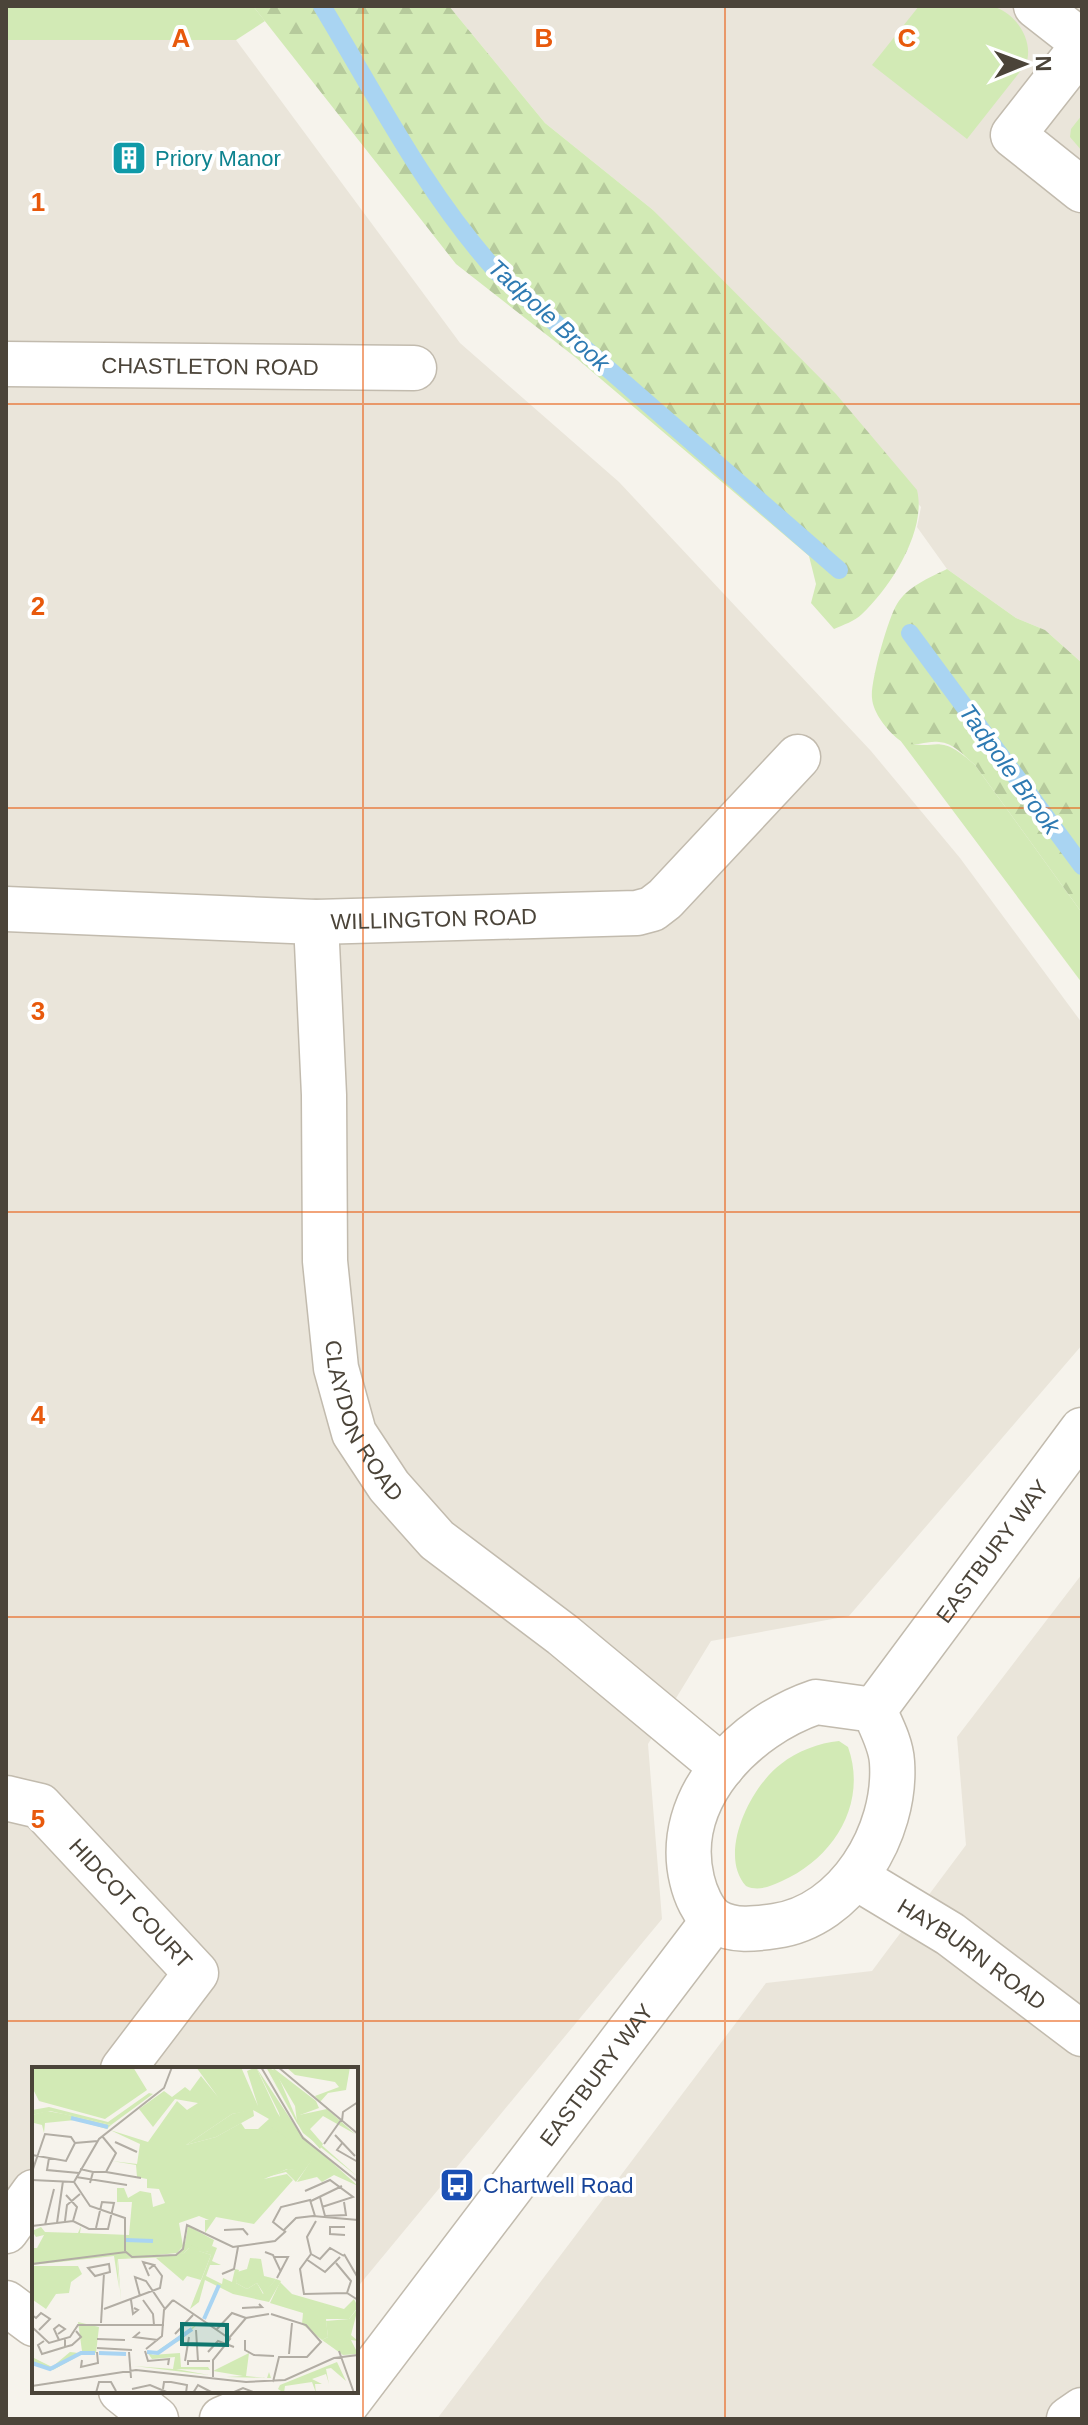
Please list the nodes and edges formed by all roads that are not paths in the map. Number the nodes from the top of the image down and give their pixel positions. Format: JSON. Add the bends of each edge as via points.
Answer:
{"nodes":[{"id":1,"x":1036,"y":6,"type":"edge"},
{"id":2,"x":1082,"y":44,"type":"edge"},
{"id":3,"x":1082,"y":190,"type":"edge"},
{"id":4,"x":6,"y":364,"type":"edge"},
{"id":5,"x":414,"y":368,"type":"dead end"},
{"id":6,"x":798,"y":757,"type":"dead end"},
{"id":7,"x":6,"y":909,"type":"edge"},
{"id":8,"x":316,"y":922,"type":"junction"},
{"id":9,"x":1082,"y":1430,"type":"edge"},
{"id":10,"x":874,"y":1710,"type":"junction"},
{"id":11,"x":722,"y":1767,"type":"junction"},
{"id":12,"x":6,"y":1798,"type":"edge"},
{"id":13,"x":857,"y":1878,"type":"junction"},
{"id":14,"x":713,"y":1921,"type":"junction"},
{"id":15,"x":1082,"y":2034,"type":"edge"},
{"id":16,"x":125,"y":2067,"type":"edge"},
{"id":17,"x":32,"y":2195,"type":"edge"},
{"id":18,"x":6,"y":2231,"type":"edge"},
{"id":19,"x":6,"y":2303,"type":"edge"},
{"id":20,"x":32,"y":2322,"type":"edge"},
{"id":21,"x":358,"y":2389,"type":"edge"},
{"id":22,"x":124,"y":2393,"type":"edge"},
{"id":23,"x":355,"y":2393,"type":"edge"},
{"id":24,"x":1082,"y":2410,"type":"edge"},
{"id":25,"x":156,"y":2419,"type":"edge"},
{"id":26,"x":222,"y":2419,"type":"edge"},
{"id":27,"x":329,"y":2419,"type":"edge"},
{"id":28,"x":335,"y":2419,"type":"edge"},
{"id":29,"x":1069,"y":2419,"type":"edge"}],
"edges":[{"from":1,"to":2,"type":"street"},
{"from":2,"to":3,"type":"street","via":[[1013,135]]},
{"from":4,"to":5,"type":"street","name":"CHASTLETON ROAD"},
{"from":6,"to":8,"type":"street","name":"WILLINGTON ROAD","via":[[652,909]]},
{"from":7,"to":8,"type":"street","name":"WILLINGTON ROAD"},
{"from":8,"to":11,"type":"street","name":"CLAYDON ROAD","via":[[325,1261],[336,1368],[354,1433],[389,1486],[437,1540],[563,1635]]},
{"from":9,"to":10,"type":"street","name":"EASTBURY WAY"},
{"from":10,"to":11,"type":"street","via":[[816,1702],[787,1712],[757,1731]]},
{"from":10,"to":13,"type":"street","via":[[892,1762],[890,1784],[882,1824]]},
{"from":11,"to":14,"type":"street","via":[[690,1828],[695,1895]]},
{"from":12,"to":16,"type":"street","name":"HIDCOT COURT","via":[[40,1806],[196,1973]]},
{"from":13,"to":14,"type":"street","via":[[808,1917],[735,1929]]},
{"from":13,"to":15,"type":"street","name":"HAYBURN ROAD","via":[[950,1934]]},
{"from":14,"to":21,"type":"street","name":"EASTBURY WAY"},
{"from":17,"to":18,"type":"street"},
{"from":19,"to":20,"type":"street"},
{"from":22,"to":25,"type":"street"},
{"from":23,"to":28,"type":"street","name":"EASTBURY WAY"},
{"from":24,"to":29,"type":"street"},
{"from":26,"to":27,"type":"street","via":[[277,2403],[307,2408]]}]}
